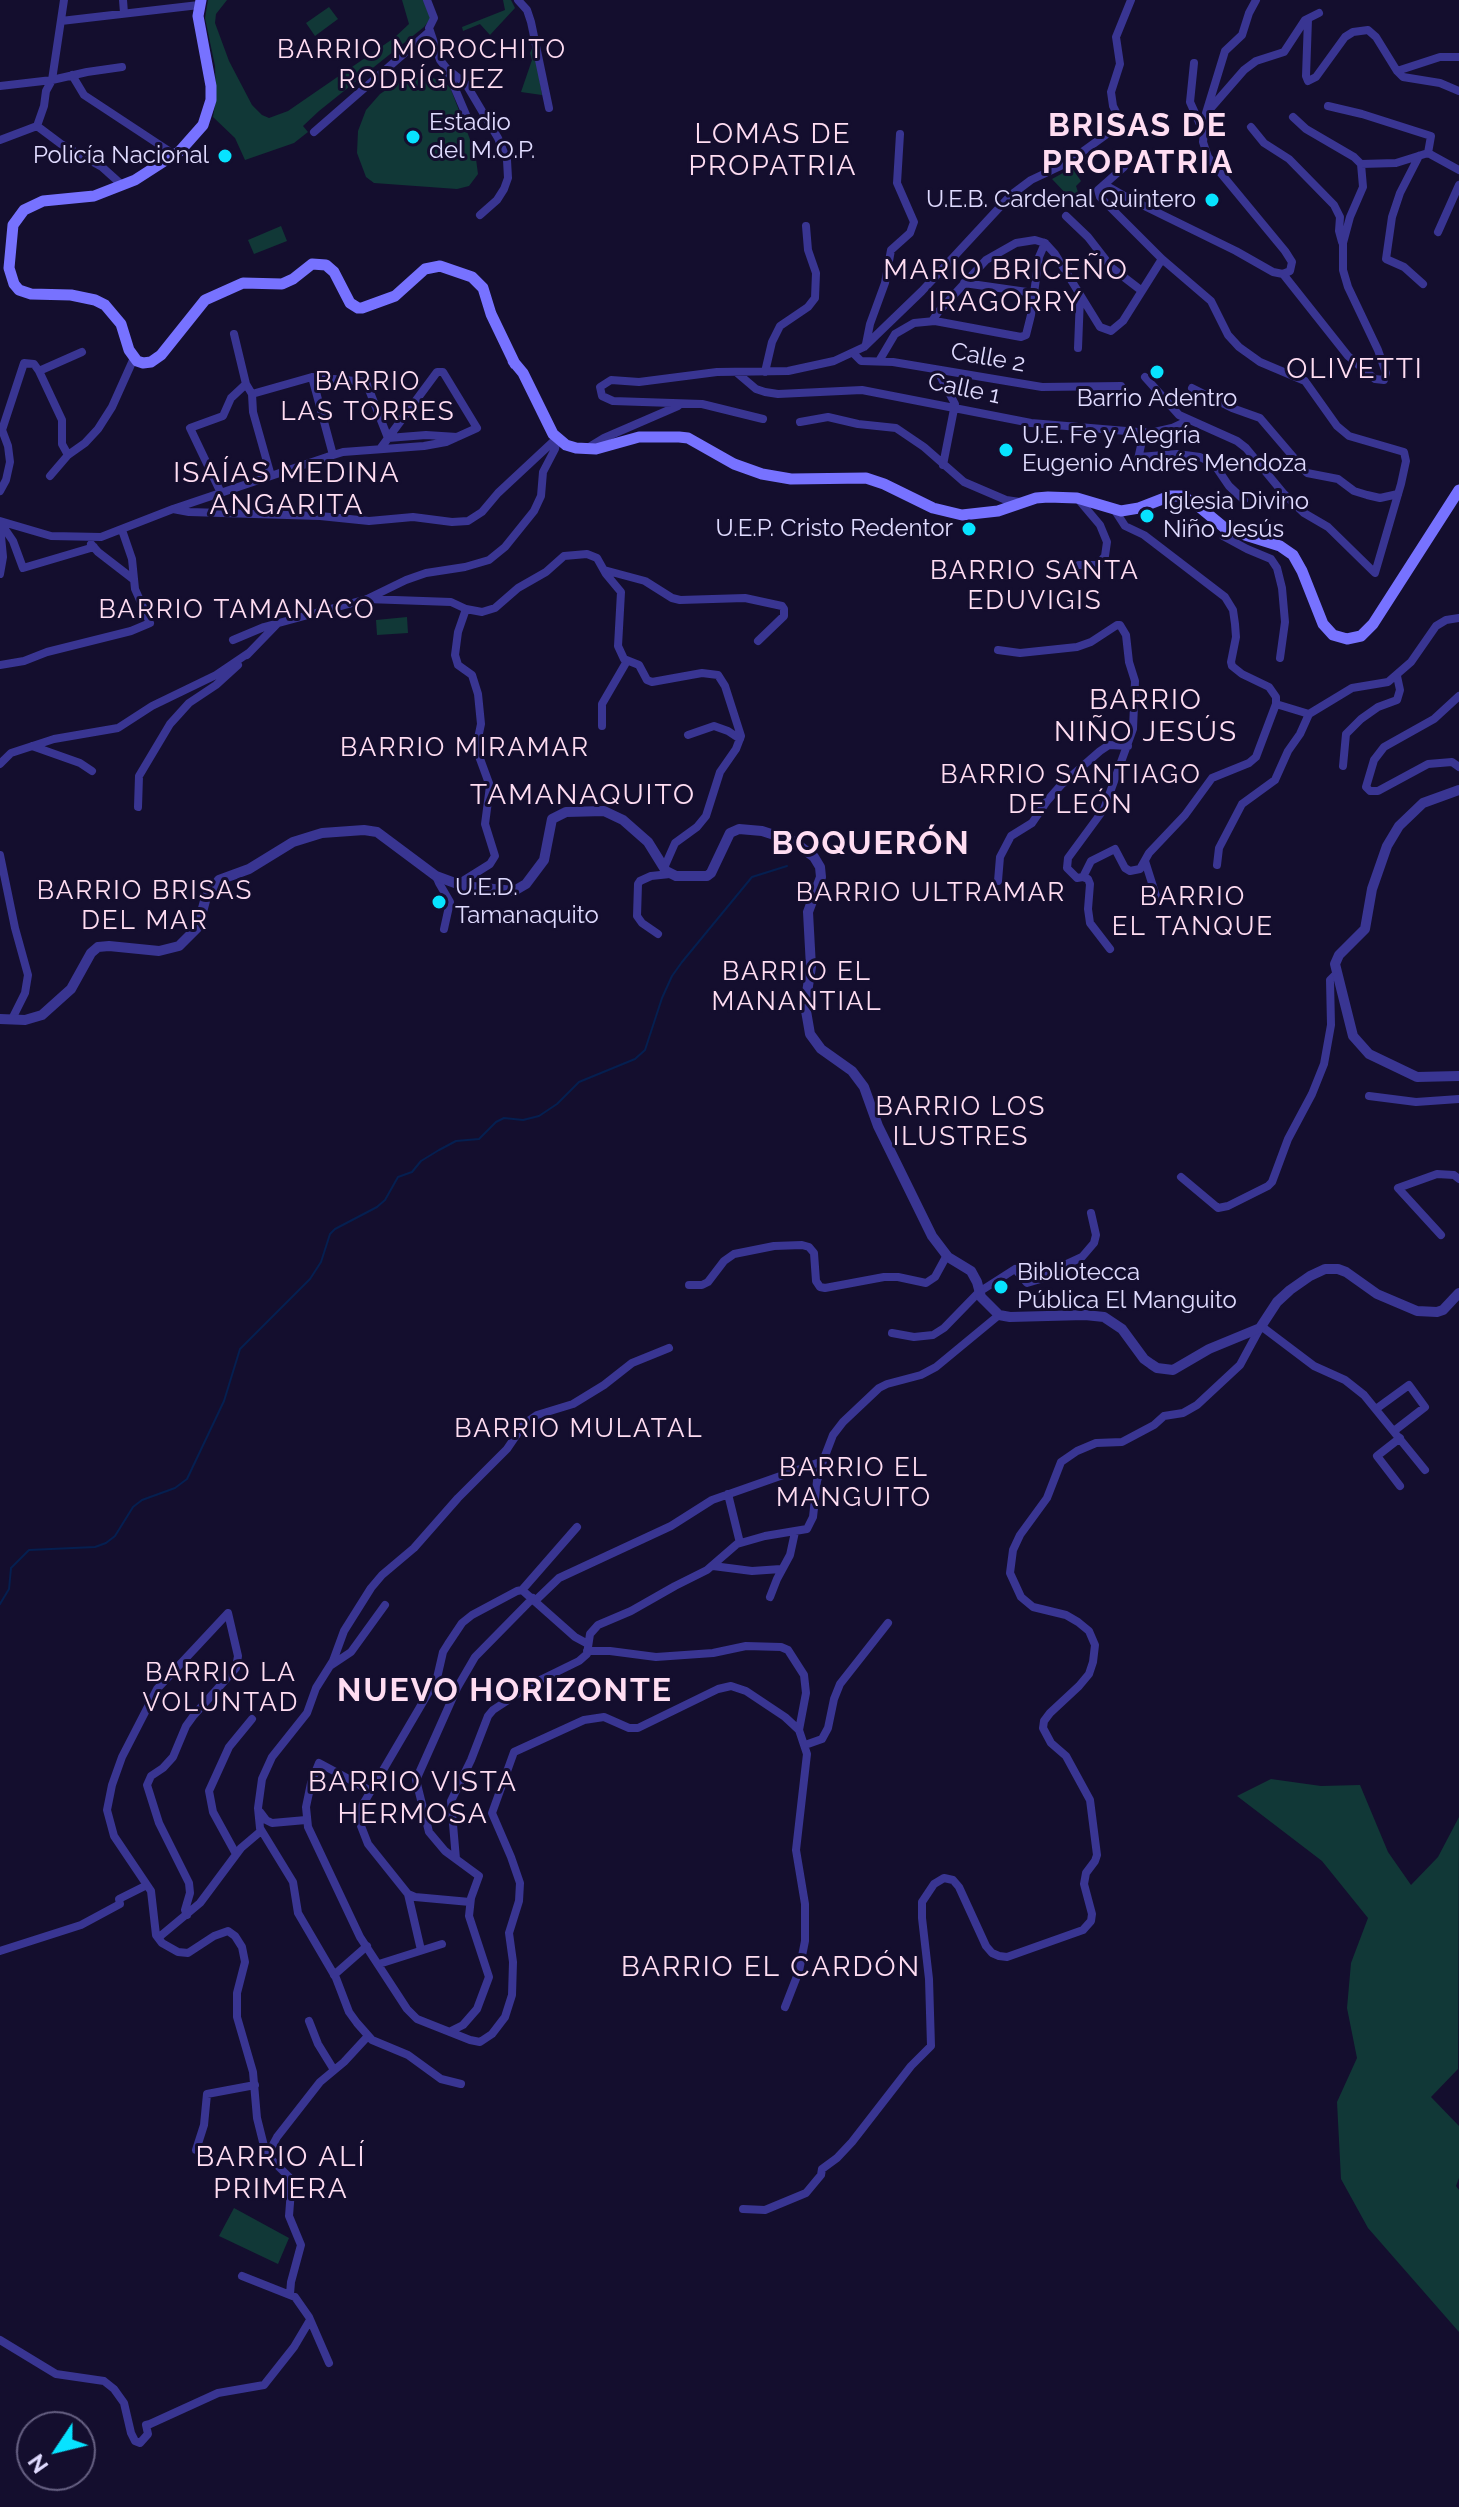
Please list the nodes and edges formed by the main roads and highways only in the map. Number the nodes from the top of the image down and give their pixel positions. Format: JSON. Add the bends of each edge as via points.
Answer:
{"nodes":[{"id":1,"x":200,"y":2,"type":"edge"},
{"id":2,"x":5,"y":272,"type":"edge"},
{"id":3,"x":1459,"y":490,"type":"edge"}],
"edges":[{"from":1,"to":2,"type":"main road","via":[[211,100],[203,125],[186,146],[149,173],[86,198],[36,203],[24,210],[13,225]]},
{"from":2,"to":3,"type":"main road","via":[[23,293],[71,295],[105,305],[121,324],[134,358],[143,363],[157,358],[208,297],[243,283],[286,283],[319,264],[330,267],[358,308],[400,294],[433,266],[455,270],[483,288],[519,375],[545,421],[566,445],[584,450],[639,437],[677,436],[762,474],[866,478],[947,512],[978,515],[1048,497],[1077,498],[1114,509],[1182,496],[1226,529],[1288,551],[1323,624],[1338,638],[1354,639],[1373,624]]}]}
